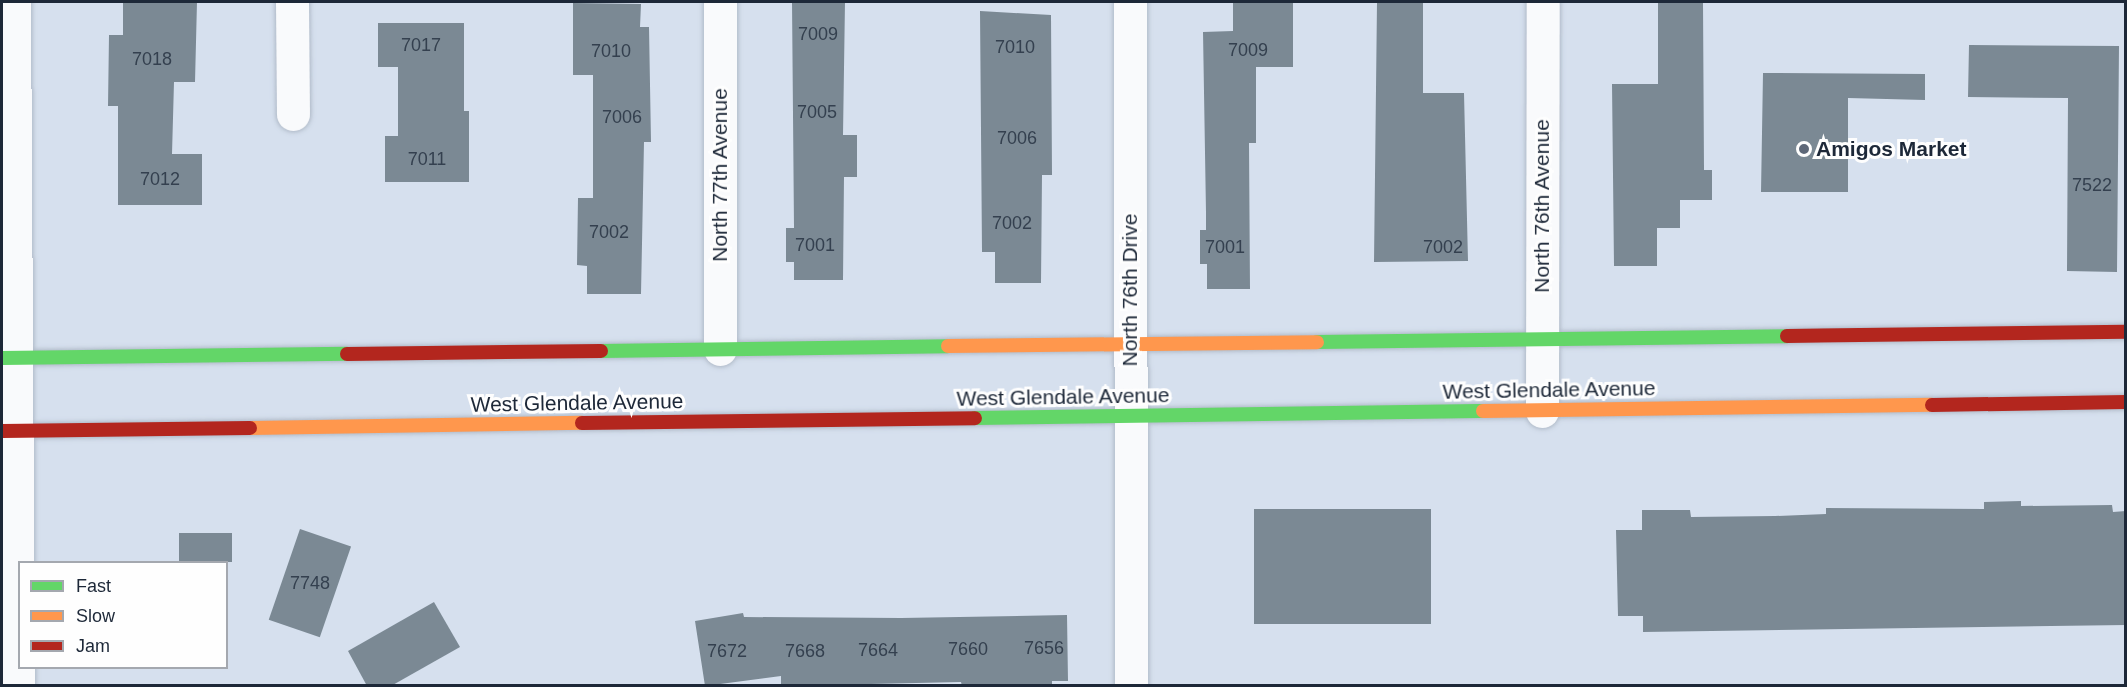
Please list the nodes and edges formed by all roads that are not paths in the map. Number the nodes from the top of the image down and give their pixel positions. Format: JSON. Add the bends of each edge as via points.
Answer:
{"nodes":[{"id":1,"x":15,"y":2,"type":"edge"},
{"id":2,"x":292,"y":2,"type":"edge"},
{"id":3,"x":720,"y":2,"type":"edge"},
{"id":4,"x":1130,"y":2,"type":"edge"},
{"id":5,"x":1543,"y":2,"type":"edge"},
{"id":6,"x":293,"y":114,"type":"dead end"},
{"id":7,"x":2126,"y":332,"type":"edge"},
{"id":8,"x":1541,"y":338,"type":"junction"},
{"id":9,"x":1130,"y":344,"type":"junction"},
{"id":10,"x":720,"y":349,"type":"junction"},
{"id":11,"x":8,"y":358,"type":"edge"},
{"id":12,"x":2126,"y":402,"type":"edge"},
{"id":13,"x":1542,"y":411,"type":"junction"},
{"id":14,"x":1129,"y":418,"type":"junction"},
{"id":15,"x":8,"y":431,"type":"edge"},
{"id":16,"x":18,"y":686,"type":"edge"},
{"id":17,"x":1131,"y":686,"type":"edge"}],
"edges":[{"from":1,"to":11,"type":"street"},
{"from":2,"to":6,"type":"street"},
{"from":3,"to":10,"type":"street","name":"North 77th Avenue"},
{"from":4,"to":9,"type":"street","name":"North 76th Drive"},
{"from":5,"to":8,"type":"street","name":"North 76th Avenue"},
{"from":7,"to":8,"type":"main road"},
{"from":8,"to":9,"type":"main road"},
{"from":8,"to":13,"type":"street","name":"North 76th Avenue"},
{"from":9,"to":10,"type":"main road"},
{"from":9,"to":14,"type":"street","name":"North 76th Drive"},
{"from":10,"to":11,"type":"main road"},
{"from":11,"to":15,"type":"street"},
{"from":12,"to":13,"type":"main road","name":"West Glendale Avenue"},
{"from":13,"to":14,"type":"main road","name":"West Glendale Avenue"},
{"from":14,"to":15,"type":"main road","name":"West Glendale Avenue"},
{"from":14,"to":17,"type":"street","name":"North 76th Drive"},
{"from":15,"to":16,"type":"street"}]}
